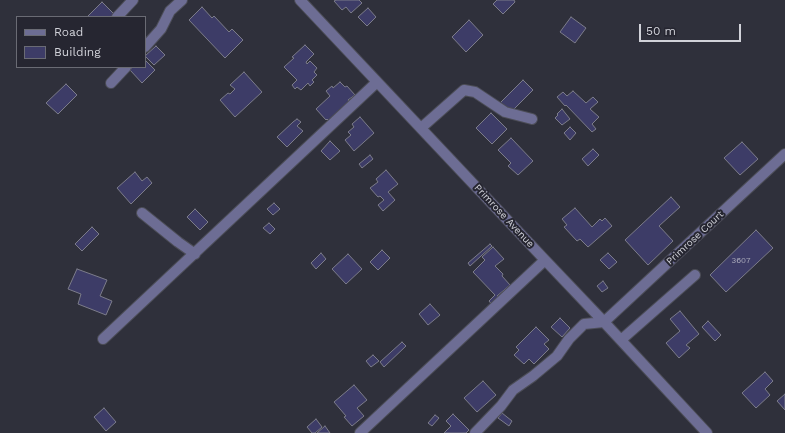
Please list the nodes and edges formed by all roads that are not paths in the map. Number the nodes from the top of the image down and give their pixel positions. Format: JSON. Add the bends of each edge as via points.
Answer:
{"nodes":[{"id":1,"x":133,"y":0,"type":"edge"},
{"id":2,"x":182,"y":0,"type":"edge"},
{"id":3,"x":300,"y":0,"type":"edge"},
{"id":4,"x":118,"y":16,"type":"edge"},
{"id":5,"x":146,"y":46,"type":"edge"},
{"id":6,"x":125,"y":68,"type":"edge"},
{"id":7,"x":377,"y":82,"type":"junction"},
{"id":8,"x":112,"y":83,"type":"dead end"},
{"id":9,"x":532,"y":119,"type":"dead end"},
{"id":10,"x":421,"y":128,"type":"junction"},
{"id":11,"x":785,"y":154,"type":"edge"},
{"id":12,"x":142,"y":213,"type":"dead end"},
{"id":13,"x":195,"y":254,"type":"junction"},
{"id":14,"x":545,"y":260,"type":"junction"},
{"id":15,"x":695,"y":275,"type":"dead end"},
{"id":16,"x":604,"y":322,"type":"junction"},
{"id":17,"x":103,"y":339,"type":"dead end"},
{"id":18,"x":621,"y":340,"type":"junction"},
{"id":19,"x":360,"y":433,"type":"edge"},
{"id":20,"x":474,"y":433,"type":"edge"},
{"id":21,"x":707,"y":433,"type":"edge"}],
"edges":[{"from":1,"to":4,"type":"street"},
{"from":2,"to":5,"type":"street","via":[[170,11],[161,29]]},
{"from":3,"to":7,"type":"street","name":"Primrose Avenue"},
{"from":6,"to":8,"type":"street"},
{"from":7,"to":10,"type":"street","name":"Primrose Avenue"},
{"from":7,"to":13,"type":"street"},
{"from":9,"to":10,"type":"street","via":[[505,112],[475,92],[464,90]]},
{"from":10,"to":14,"type":"street","name":"Primrose Avenue"},
{"from":11,"to":16,"type":"street","name":"Primrose Court"},
{"from":12,"to":13,"type":"street"},
{"from":13,"to":17,"type":"street"},
{"from":14,"to":16,"type":"street","name":"Primrose Avenue"},
{"from":14,"to":19,"type":"street"},
{"from":15,"to":18,"type":"street"},
{"from":16,"to":18,"type":"street","name":"Primrose Avenue"},
{"from":16,"to":20,"type":"street","via":[[584,324],[557,356],[513,390],[502,406]]},
{"from":18,"to":21,"type":"street","name":"Primrose Avenue"}]}
